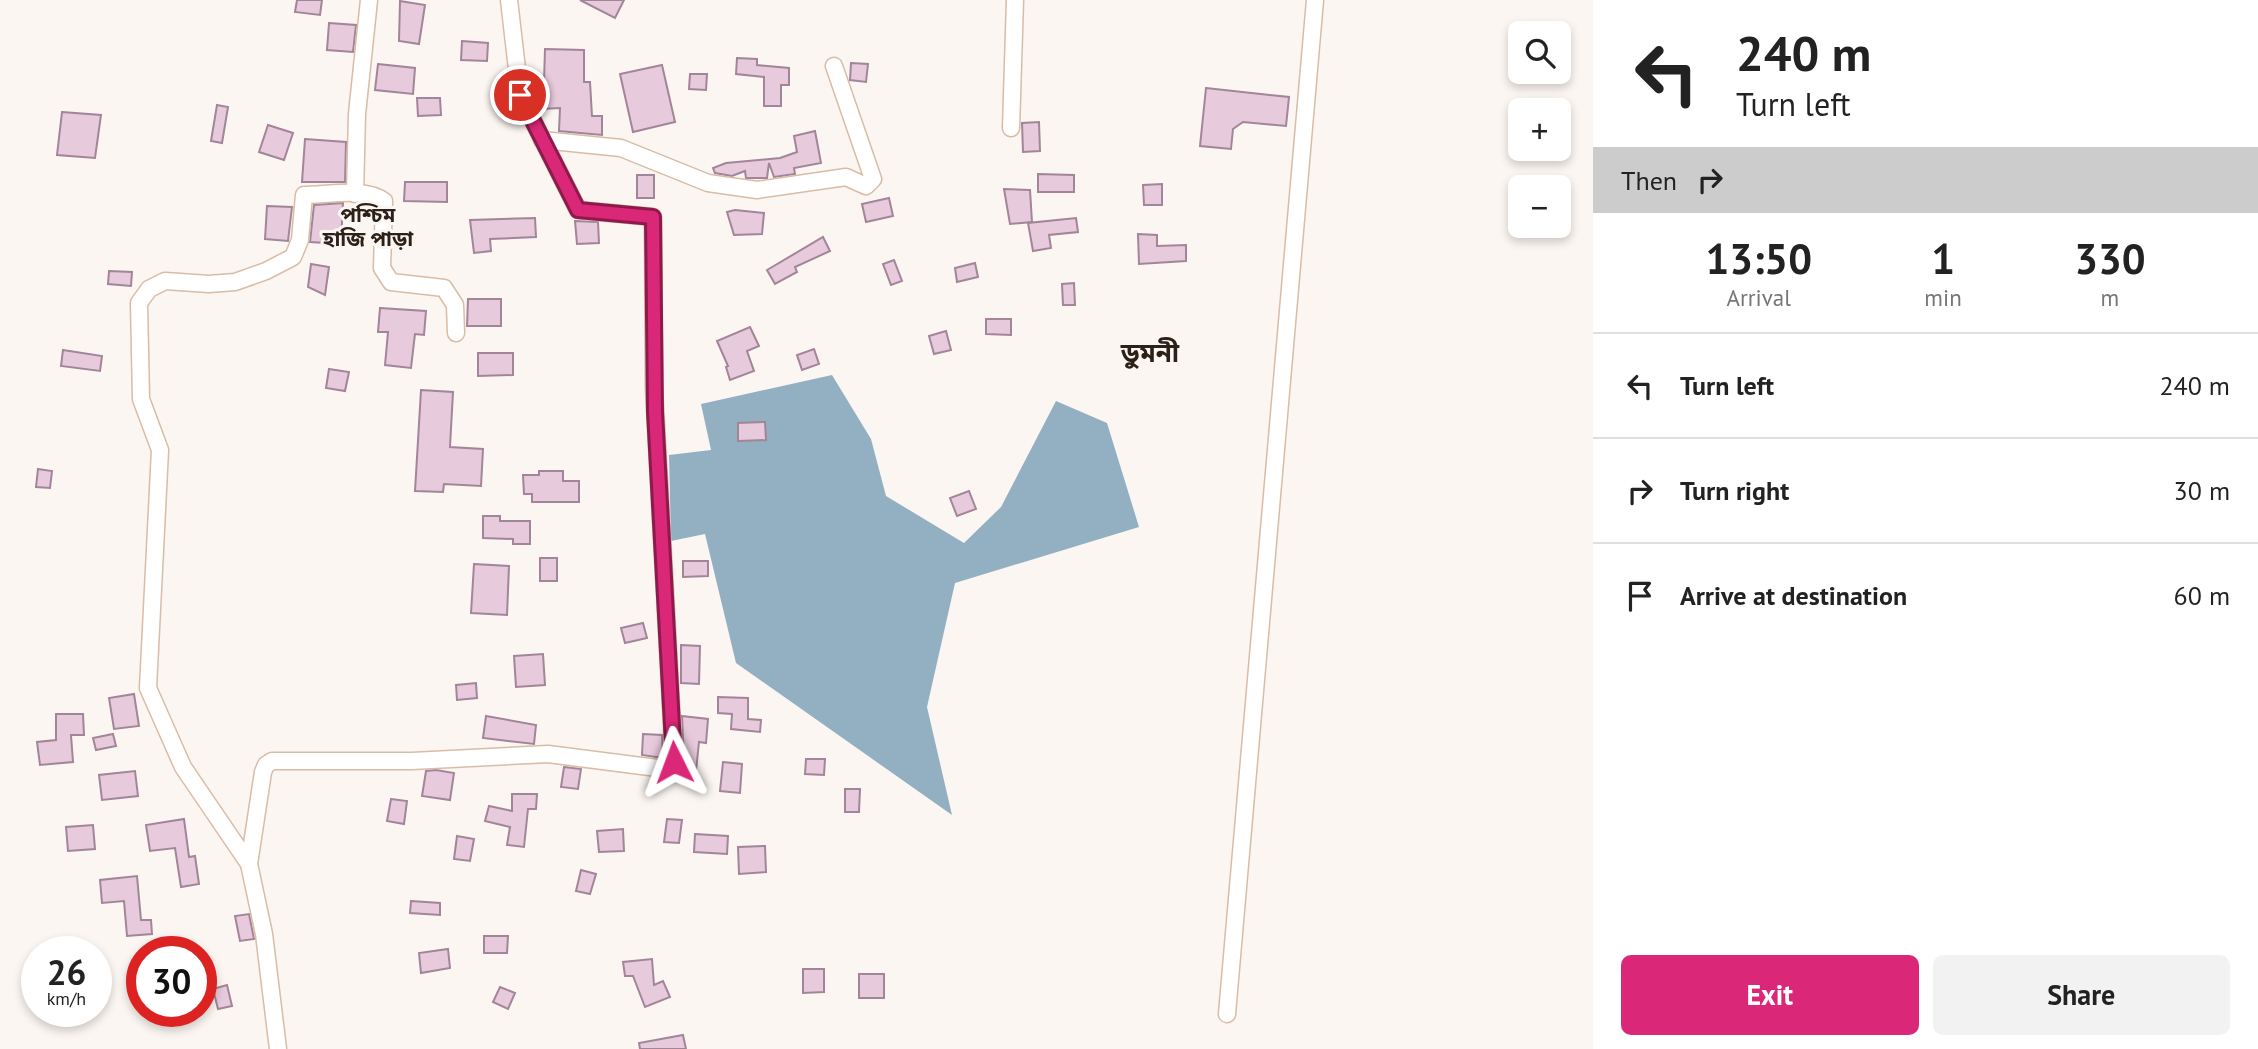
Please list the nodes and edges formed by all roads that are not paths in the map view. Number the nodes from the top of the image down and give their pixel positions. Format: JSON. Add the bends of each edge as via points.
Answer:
{"nodes":[{"id":1,"x":369,"y":0,"type":"edge"},
{"id":2,"x":509,"y":0,"type":"edge"},
{"id":3,"x":1015,"y":0,"type":"edge"},
{"id":4,"x":1315,"y":0,"type":"edge"},
{"id":5,"x":834,"y":66,"type":"dead end"},
{"id":6,"x":1011,"y":128,"type":"dead end"},
{"id":7,"x":542,"y":140,"type":"junction"},
{"id":8,"x":355,"y":194,"type":"junction"},
{"id":9,"x":456,"y":333,"type":"dead end"},
{"id":10,"x":249,"y":864,"type":"junction"},
{"id":11,"x":1227,"y":1014,"type":"dead end"},
{"id":12,"x":278,"y":1049,"type":"edge"}],
"edges":[{"from":1,"to":8,"type":"street","via":[[357,114]]},
{"from":2,"to":7,"type":"street","via":[[520,95]]},
{"from":3,"to":6,"type":"street"},
{"from":4,"to":11,"type":"street"},
{"from":5,"to":7,"type":"street","via":[[873,178],[866,186],[845,177],[757,190],[708,183],[621,148]]},
{"from":7,"to":10,"type":"street","via":[[578,210],[653,217],[654,388],[674,762],[665,769],[548,754],[412,761],[272,761],[263,772]]},
{"from":8,"to":9,"type":"street","via":[[384,201],[382,268],[391,282],[444,288],[455,305]]},
{"from":8,"to":10,"type":"street","via":[[304,195],[300,240],[293,257],[266,271],[235,282],[165,281],[149,289],[139,303],[141,399],[160,450],[148,688],[183,767]]},
{"from":10,"to":12,"type":"street","via":[[264,934]]}]}
